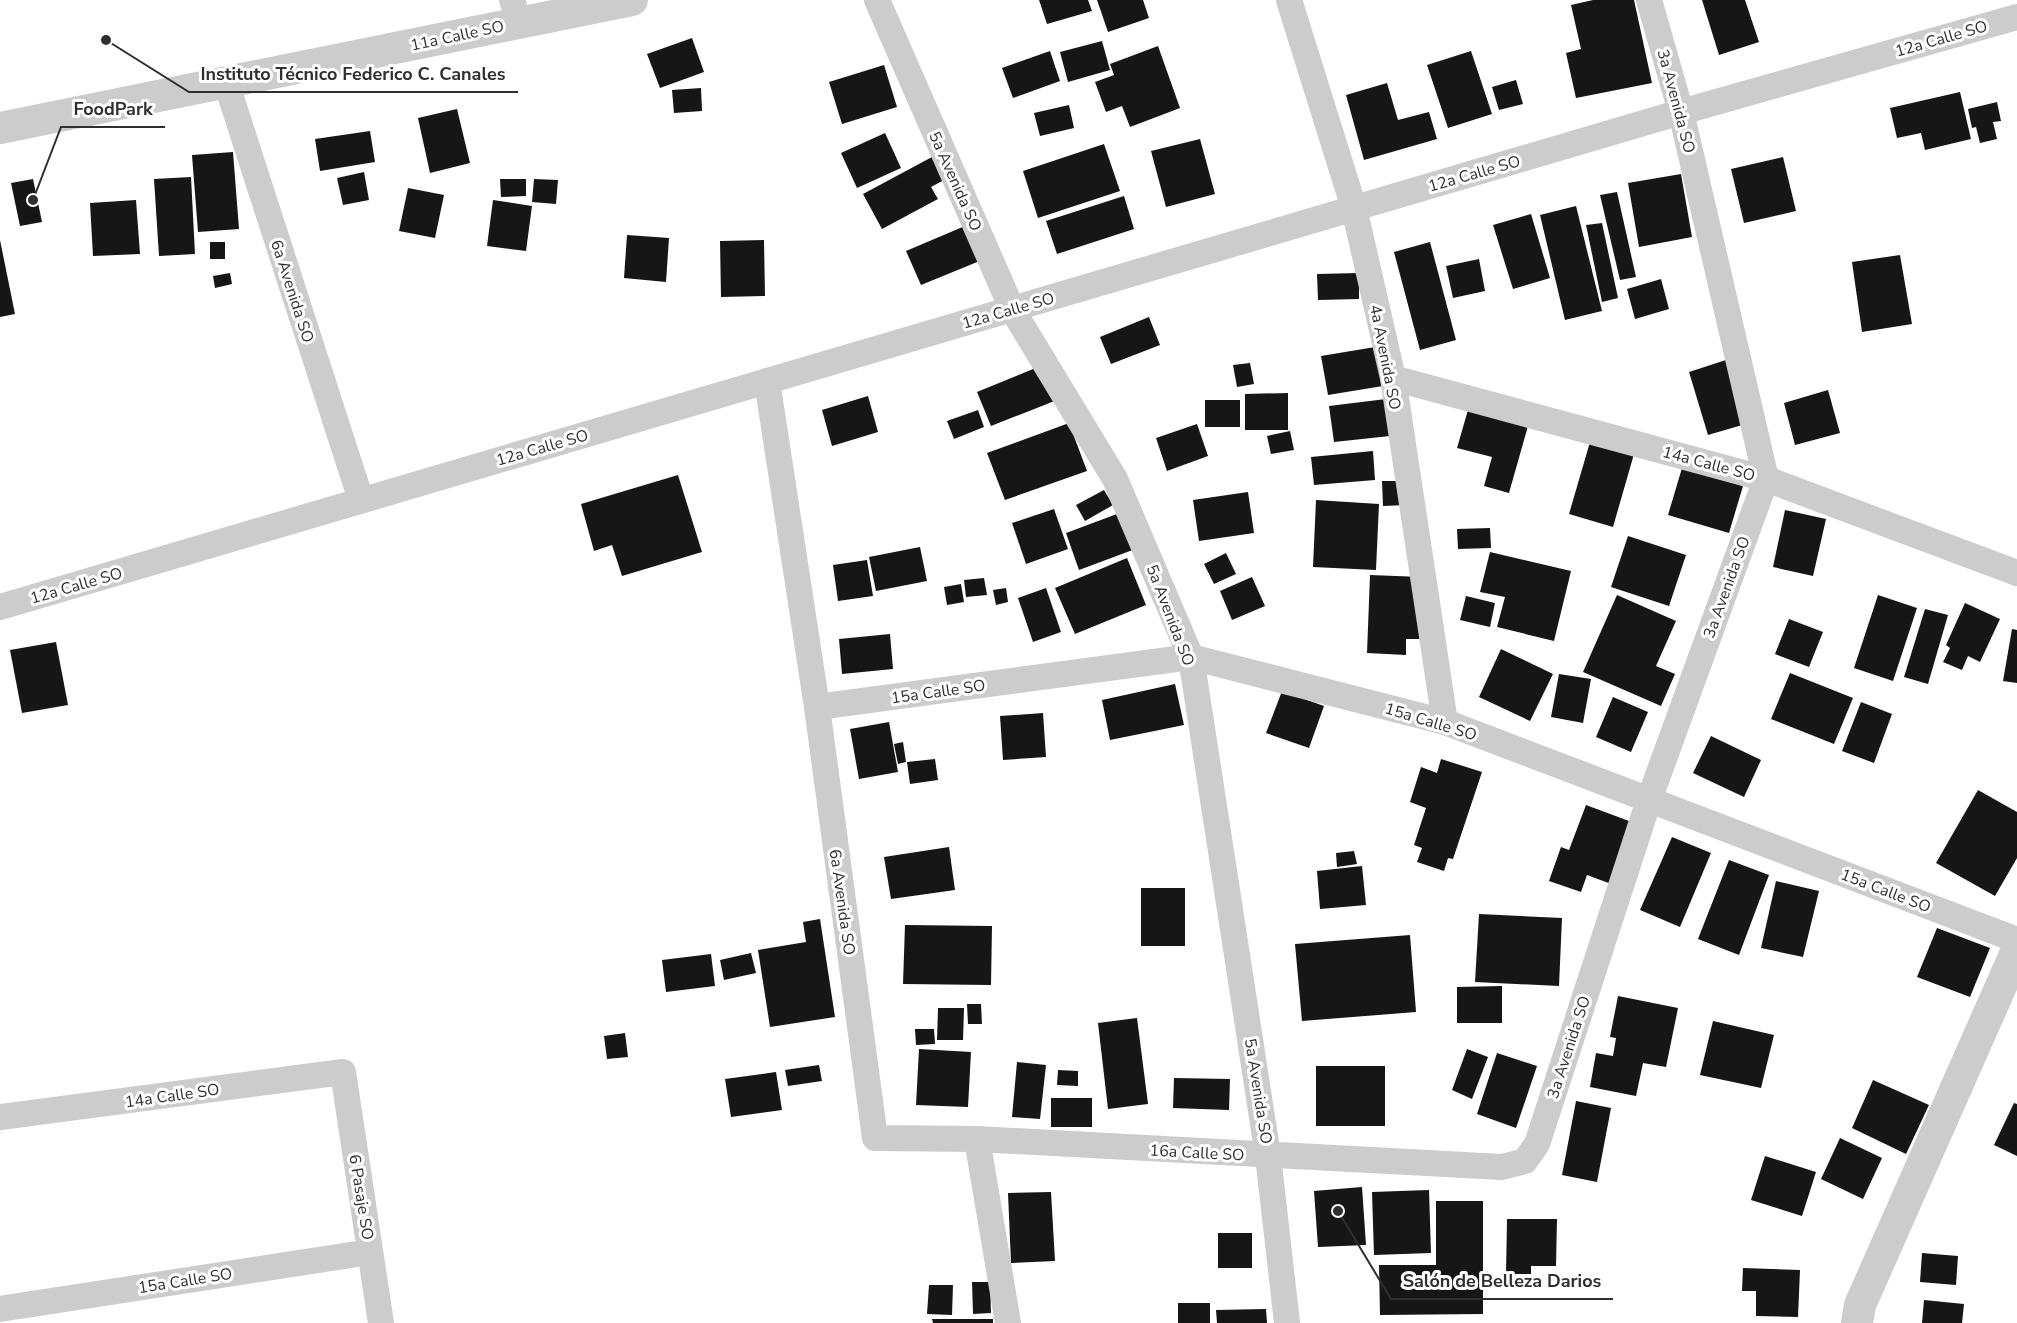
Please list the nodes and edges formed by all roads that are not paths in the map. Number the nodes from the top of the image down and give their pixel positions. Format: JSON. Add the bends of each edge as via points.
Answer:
{"nodes":[{"id":1,"x":632,"y":0,"type":"edge"},
{"id":2,"x":877,"y":0,"type":"edge"},
{"id":3,"x":1289,"y":0,"type":"edge"},
{"id":4,"x":1649,"y":0,"type":"edge"},
{"id":5,"x":515,"y":11,"type":"edge"},
{"id":6,"x":2017,"y":17,"type":"edge"},
{"id":7,"x":226,"y":82,"type":"junction"},
{"id":8,"x":1681,"y":112,"type":"junction"},
{"id":9,"x":0,"y":128,"type":"edge"},
{"id":10,"x":1354,"y":208,"type":"junction"},
{"id":11,"x":1012,"y":309,"type":"junction"},
{"id":12,"x":1393,"y":378,"type":"junction"},
{"id":13,"x":767,"y":381,"type":"junction"},
{"id":14,"x":1766,"y":479,"type":"junction"},
{"id":15,"x":361,"y":500,"type":"junction"},
{"id":16,"x":2017,"y":573,"type":"edge"},
{"id":17,"x":0,"y":607,"type":"edge"},
{"id":18,"x":1191,"y":657,"type":"junction"},
{"id":19,"x":817,"y":707,"type":"junction"},
{"id":20,"x":1445,"y":722,"type":"junction"},
{"id":21,"x":1649,"y":800,"type":"junction"},
{"id":22,"x":2017,"y":940,"type":"edge"},
{"id":23,"x":2017,"y":950,"type":"edge"},
{"id":24,"x":343,"y":1072,"type":"joint"},
{"id":25,"x":0,"y":1117,"type":"edge"},
{"id":26,"x":977,"y":1139,"type":"junction"},
{"id":27,"x":1268,"y":1156,"type":"junction"},
{"id":28,"x":1525,"y":1161,"type":"joint"},
{"id":29,"x":370,"y":1252,"type":"junction"},
{"id":30,"x":0,"y":1309,"type":"edge"},
{"id":31,"x":381,"y":1323,"type":"edge"},
{"id":32,"x":1008,"y":1323,"type":"edge"},
{"id":33,"x":1287,"y":1323,"type":"edge"},
{"id":34,"x":1857,"y":1323,"type":"edge"}],
"edges":[{"from":1,"to":5,"type":"street","name":"11a Calle SO"},
{"from":2,"to":11,"type":"street","name":"5a Avenida SO"},
{"from":3,"to":10,"type":"street","name":"4a Avenida SO"},
{"from":4,"to":8,"type":"street","name":"3a Avenida SO"},
{"from":5,"to":7,"type":"street","name":"11a Calle SO"},
{"from":6,"to":8,"type":"street","name":"12a Calle SO"},
{"from":7,"to":9,"type":"street","name":"11a Calle SO"},
{"from":7,"to":15,"type":"street","name":"6a Avenida SO"},
{"from":8,"to":10,"type":"street","name":"12a Calle SO"},
{"from":8,"to":14,"type":"street","name":"3a Avenida SO"},
{"from":10,"to":11,"type":"street","name":"12a Calle SO"},
{"from":10,"to":12,"type":"street","name":"4a Avenida SO"},
{"from":11,"to":13,"type":"street","name":"12a Calle SO"},
{"from":11,"to":18,"type":"street","name":"5a Avenida SO","via":[[1115,479]]},
{"from":12,"to":14,"type":"street","name":"14a Calle SO"},
{"from":12,"to":20,"type":"street","name":"4a Avenida SO"},
{"from":13,"to":15,"type":"street","name":"12a Calle SO"},
{"from":13,"to":19,"type":"street","name":"6a Avenida SO"},
{"from":14,"to":16,"type":"street","name":"14a Calle SO"},
{"from":14,"to":21,"type":"street","name":"3a Avenida SO"},
{"from":15,"to":17,"type":"street","name":"12a Calle SO"},
{"from":18,"to":19,"type":"street","name":"15a Calle SO"},
{"from":18,"to":20,"type":"street","name":"15a Calle SO"},
{"from":18,"to":27,"type":"street","name":"5a Avenida SO"},
{"from":19,"to":26,"type":"street","name":"6a Avenida SO","via":[[875,1138]]},
{"from":20,"to":21,"type":"street","name":"15a Calle SO"},
{"from":21,"to":22,"type":"street","name":"15a Calle SO"},
{"from":21,"to":28,"type":"street","name":"3a Avenida SO","via":[[1537,1144]]},
{"from":23,"to":34,"type":"street","via":[[1860,1305]]},
{"from":24,"to":25,"type":"street","name":"14a Calle SO"},
{"from":24,"to":29,"type":"street","name":"6 Pasaje SO"},
{"from":26,"to":27,"type":"street","name":"16a Calle SO"},
{"from":26,"to":32,"type":"street"},
{"from":27,"to":28,"type":"street","name":"16a Calle SO","via":[[1502,1167]]},
{"from":27,"to":33,"type":"street","name":"5a Avenida SO"},
{"from":29,"to":30,"type":"street","name":"15a Calle SO"},
{"from":29,"to":31,"type":"street","name":"6 Pasaje SO"}]}
